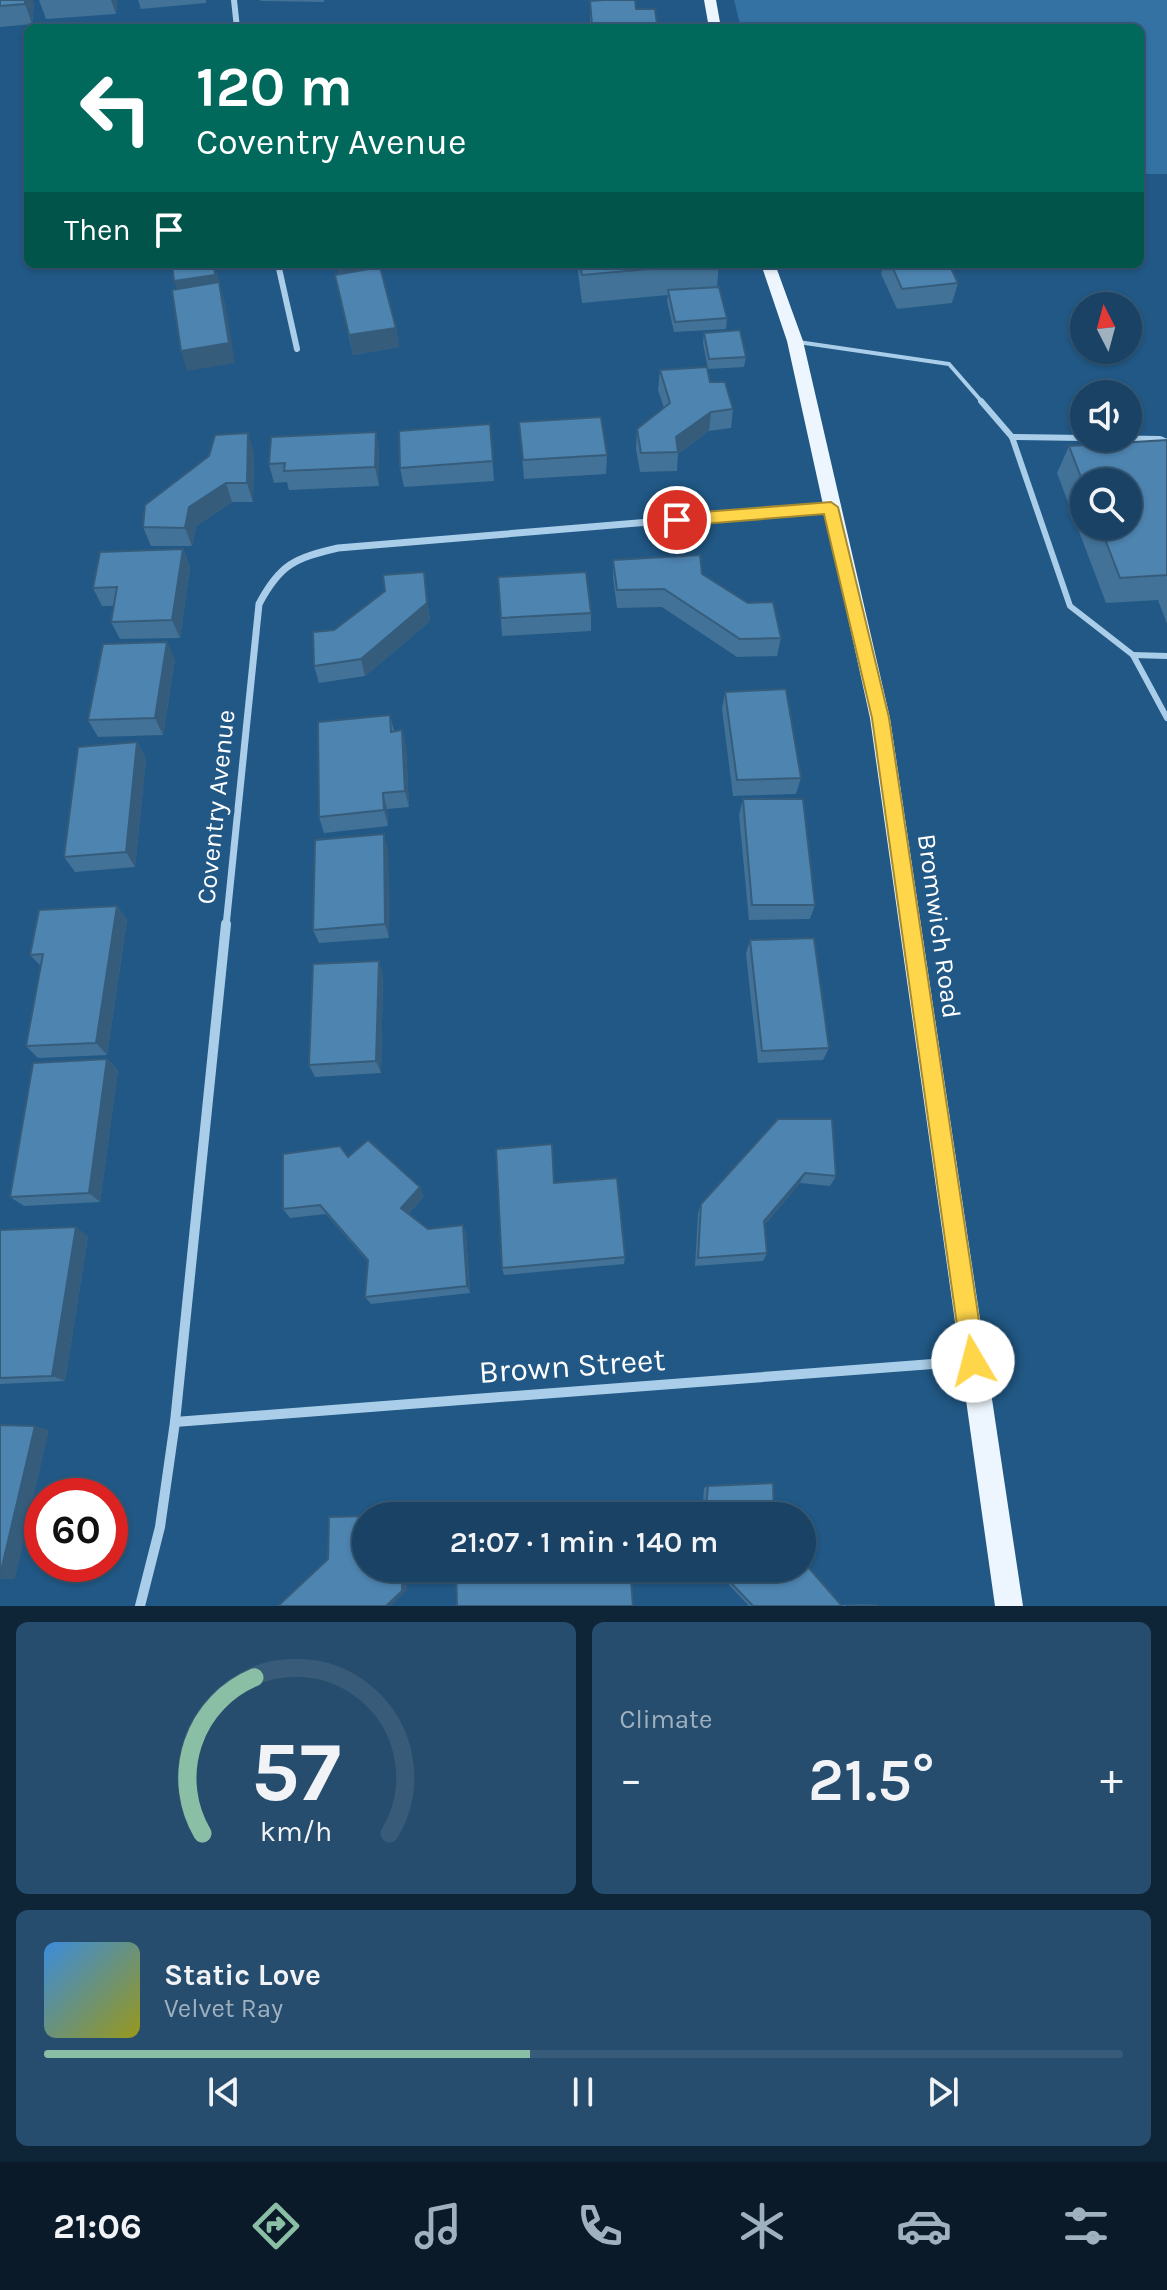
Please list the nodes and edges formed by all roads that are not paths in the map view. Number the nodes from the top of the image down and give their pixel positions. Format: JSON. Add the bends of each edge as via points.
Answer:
{"nodes":[{"id":1,"x":234,"y":0,"type":"edge"},
{"id":2,"x":710,"y":0,"type":"edge"},
{"id":3,"x":237,"y":24,"type":"edge"},
{"id":4,"x":714,"y":24,"type":"edge"},
{"id":5,"x":279,"y":268,"type":"edge"},
{"id":6,"x":769,"y":268,"type":"edge"},
{"id":7,"x":795,"y":341,"type":"junction"},
{"id":8,"x":297,"y":349,"type":"dead end"},
{"id":9,"x":1012,"y":437,"type":"junction"},
{"id":10,"x":1070,"y":438,"type":"edge"},
{"id":11,"x":1142,"y":439,"type":"edge"},
{"id":12,"x":1167,"y":442,"type":"edge"},
{"id":13,"x":831,"y":507,"type":"junction"},
{"id":14,"x":1133,"y":655,"type":"junction"},
{"id":15,"x":1167,"y":656,"type":"edge"},
{"id":16,"x":1167,"y":718,"type":"edge"},
{"id":17,"x":973,"y":1361,"type":"junction"},
{"id":18,"x":175,"y":1422,"type":"junction"},
{"id":19,"x":140,"y":1606,"type":"edge"},
{"id":20,"x":1009,"y":1606,"type":"edge"}],
"edges":[{"from":1,"to":3,"type":"street"},
{"from":2,"to":4,"type":"main road"},
{"from":5,"to":8,"type":"street"},
{"from":6,"to":7,"type":"main road","name":"Bromwich Road"},
{"from":7,"to":9,"type":"lane","via":[[949,364]]},
{"from":7,"to":13,"type":"main road","name":"Bromwich Road"},
{"from":9,"to":10,"type":"lane"},
{"from":9,"to":14,"type":"lane","via":[[1070,606]]},
{"from":11,"to":12,"type":"lane"},
{"from":13,"to":17,"type":"main road","name":"Bromwich Road","via":[[880,718]]},
{"from":13,"to":18,"type":"street","name":"Coventry Avenue","via":[[338,548],[299,557],[273,575],[259,604]]},
{"from":14,"to":15,"type":"lane"},
{"from":14,"to":16,"type":"lane"},
{"from":17,"to":18,"type":"street","name":"Brown Street"},
{"from":17,"to":20,"type":"main road","name":"Bromwich Road"},
{"from":18,"to":19,"type":"street","name":"Coventry Avenue","via":[[160,1527]]}]}
